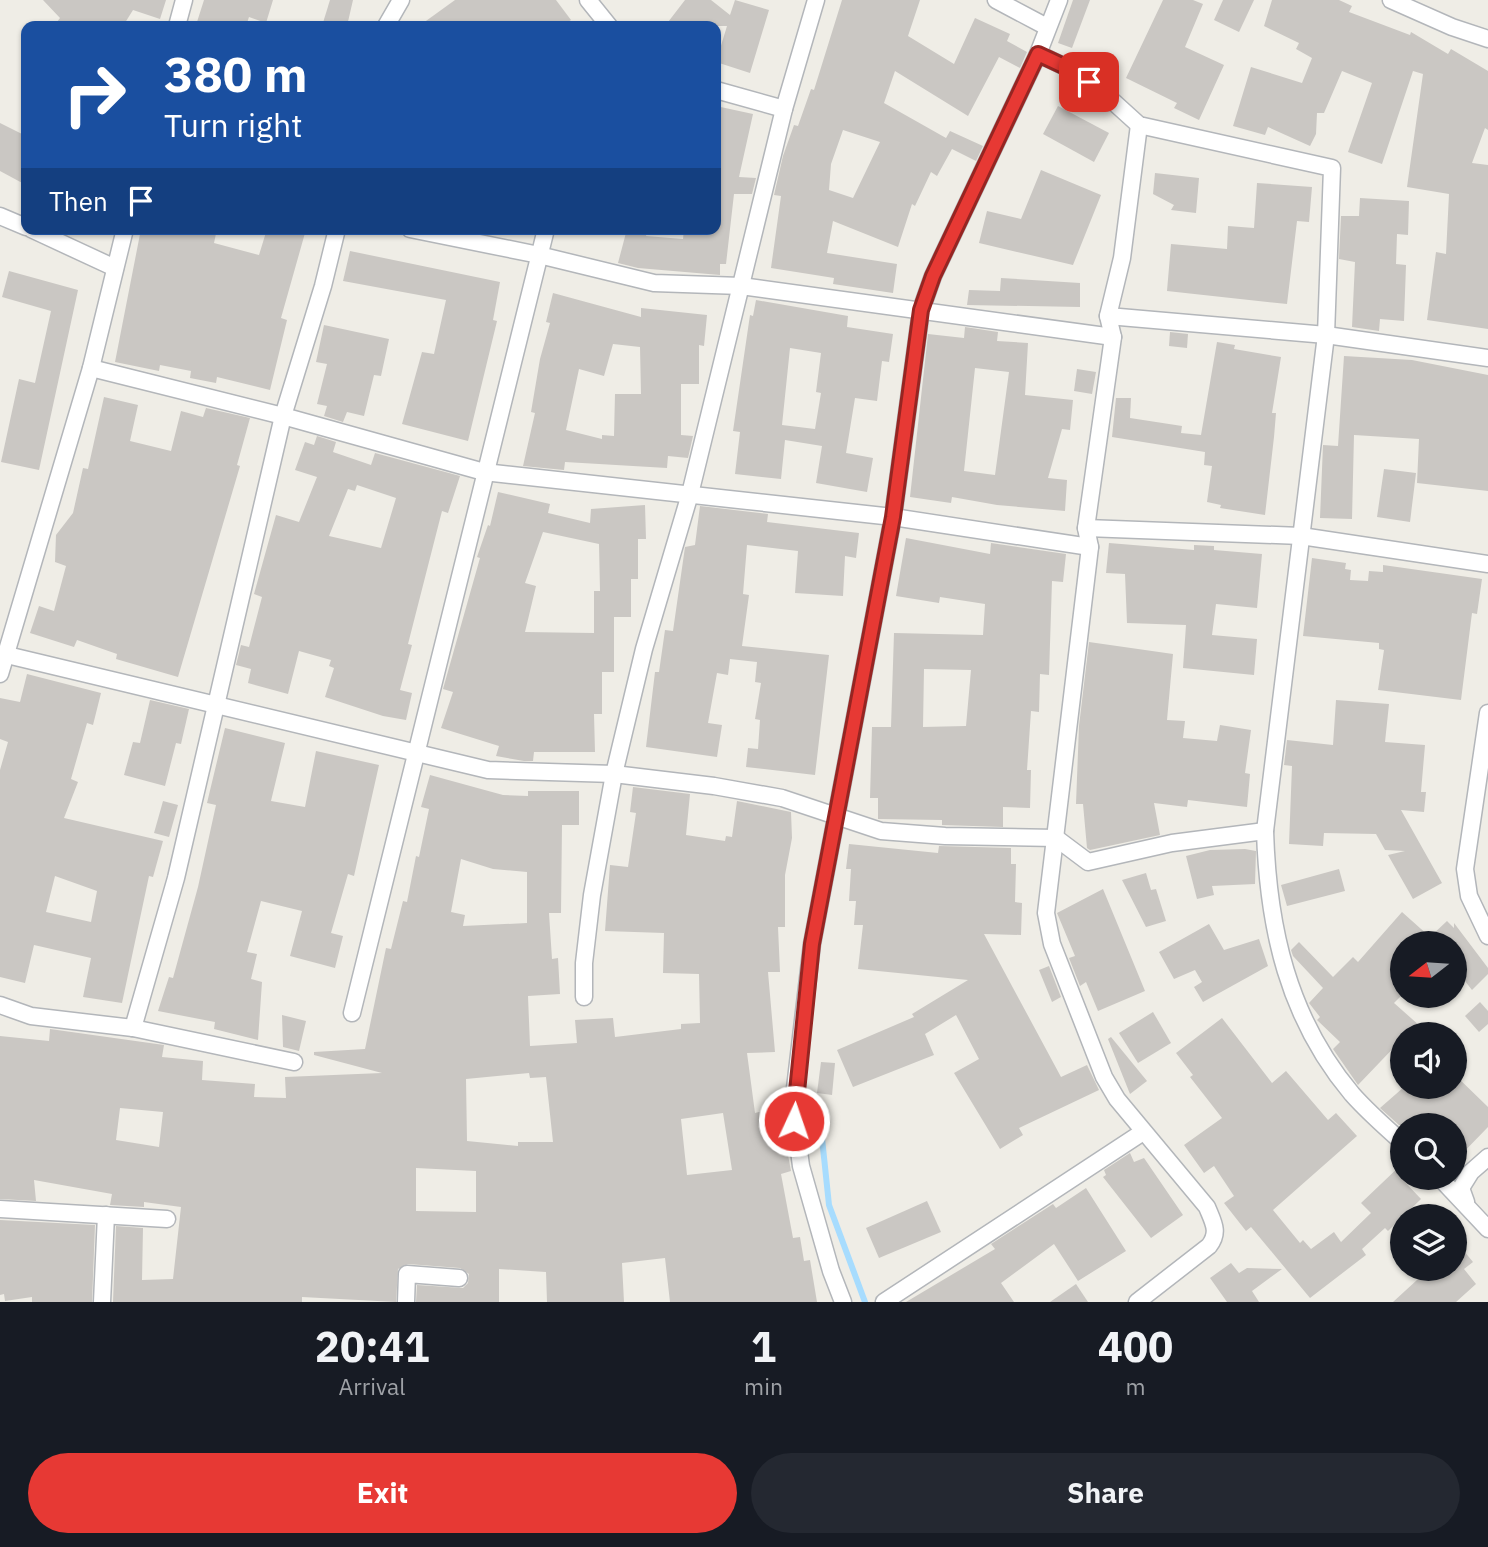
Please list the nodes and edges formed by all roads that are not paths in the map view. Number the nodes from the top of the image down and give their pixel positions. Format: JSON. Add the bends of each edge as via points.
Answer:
{"nodes":[{"id":1,"x":184,"y":0,"type":"edge"},
{"id":2,"x":401,"y":0,"type":"edge"},
{"id":3,"x":588,"y":0,"type":"edge"},
{"id":4,"x":816,"y":0,"type":"edge"},
{"id":5,"x":996,"y":0,"type":"edge"},
{"id":6,"x":1059,"y":0,"type":"edge"},
{"id":7,"x":1391,"y":0,"type":"edge"},
{"id":8,"x":178,"y":21,"type":"edge"},
{"id":9,"x":389,"y":21,"type":"edge"},
{"id":10,"x":605,"y":21,"type":"edge"},
{"id":11,"x":1046,"y":27,"type":"junction"},
{"id":12,"x":1488,"y":39,"type":"edge"},
{"id":13,"x":1038,"y":54,"type":"junction"},
{"id":14,"x":721,"y":91,"type":"edge"},
{"id":15,"x":784,"y":108,"type":"junction"},
{"id":16,"x":1139,"y":125,"type":"junction"},
{"id":17,"x":0,"y":216,"type":"edge"},
{"id":18,"x":21,"y":225,"type":"edge"},
{"id":19,"x":44,"y":235,"type":"edge"},
{"id":20,"x":123,"y":235,"type":"edge"},
{"id":21,"x":336,"y":235,"type":"edge"},
{"id":22,"x":440,"y":235,"type":"edge"},
{"id":23,"x":544,"y":235,"type":"edge"},
{"id":24,"x":539,"y":255,"type":"junction"},
{"id":25,"x":115,"y":268,"type":"junction"},
{"id":26,"x":741,"y":286,"type":"junction"},
{"id":27,"x":921,"y":310,"type":"junction"},
{"id":28,"x":1108,"y":316,"type":"junction"},
{"id":29,"x":1326,"y":335,"type":"junction"},
{"id":30,"x":1113,"y":337,"type":"junction"},
{"id":31,"x":1488,"y":358,"type":"edge"},
{"id":32,"x":91,"y":368,"type":"junction"},
{"id":33,"x":284,"y":416,"type":"junction"},
{"id":34,"x":484,"y":472,"type":"junction"},
{"id":35,"x":690,"y":495,"type":"junction"},
{"id":36,"x":893,"y":517,"type":"junction"},
{"id":37,"x":1086,"y":528,"type":"junction"},
{"id":38,"x":1301,"y":536,"type":"junction"},
{"id":39,"x":1090,"y":547,"type":"junction"},
{"id":40,"x":1488,"y":564,"type":"edge"},
{"id":41,"x":8,"y":655,"type":"junction"},
{"id":42,"x":0,"y":674,"type":"edge"},
{"id":43,"x":215,"y":706,"type":"junction"},
{"id":44,"x":1488,"y":713,"type":"edge"},
{"id":45,"x":415,"y":751,"type":"junction"},
{"id":46,"x":614,"y":774,"type":"junction"},
{"id":47,"x":836,"y":818,"type":"junction"},
{"id":48,"x":1265,"y":831,"type":"junction"},
{"id":49,"x":1056,"y":838,"type":"junction"},
{"id":50,"x":1488,"y":936,"type":"edge"},
{"id":51,"x":584,"y":997,"type":"dead end"},
{"id":52,"x":0,"y":1005,"type":"edge"},
{"id":53,"x":352,"y":1013,"type":"dead end"},
{"id":54,"x":133,"y":1028,"type":"junction"},
{"id":55,"x":294,"y":1062,"type":"dead end"},
{"id":56,"x":1390,"y":1130,"type":"edge"},
{"id":57,"x":1143,"y":1132,"type":"junction"},
{"id":58,"x":1488,"y":1157,"type":"edge"},
{"id":59,"x":1453,"y":1190,"type":"edge"},
{"id":60,"x":1467,"y":1203,"type":"junction"},
{"id":61,"x":0,"y":1209,"type":"edge"},
{"id":62,"x":106,"y":1215,"type":"junction"},
{"id":63,"x":167,"y":1219,"type":"dead end"},
{"id":64,"x":1488,"y":1229,"type":"edge"},
{"id":65,"x":459,"y":1278,"type":"dead end"},
{"id":66,"x":102,"y":1302,"type":"edge"},
{"id":67,"x":405,"y":1302,"type":"edge"},
{"id":68,"x":844,"y":1302,"type":"edge"},
{"id":69,"x":884,"y":1302,"type":"edge"},
{"id":70,"x":1137,"y":1302,"type":"edge"}],
"edges":[{"from":1,"to":8,"type":"street"},
{"from":2,"to":9,"type":"street"},
{"from":3,"to":10,"type":"street"},
{"from":4,"to":15,"type":"street"},
{"from":5,"to":11,"type":"street"},
{"from":6,"to":11,"type":"street"},
{"from":7,"to":12,"type":"street"},
{"from":11,"to":13,"type":"street"},
{"from":13,"to":16,"type":"street","via":[[1070,69]]},
{"from":13,"to":27,"type":"street"},
{"from":14,"to":15,"type":"street"},
{"from":15,"to":26,"type":"street"},
{"from":16,"to":28,"type":"street","via":[[1122,258]]},
{"from":16,"to":29,"type":"street","via":[[1332,168]]},
{"from":17,"to":18,"type":"street"},
{"from":19,"to":25,"type":"street"},
{"from":20,"to":25,"type":"street"},
{"from":21,"to":33,"type":"street"},
{"from":22,"to":24,"type":"street"},
{"from":23,"to":24,"type":"street"},
{"from":24,"to":26,"type":"street","via":[[654,283]]},
{"from":24,"to":34,"type":"street"},
{"from":25,"to":32,"type":"street"},
{"from":26,"to":27,"type":"street"},
{"from":26,"to":35,"type":"street"},
{"from":27,"to":30,"type":"street"},
{"from":27,"to":36,"type":"street"},
{"from":28,"to":29,"type":"street"},
{"from":28,"to":30,"type":"street"},
{"from":29,"to":31,"type":"street"},
{"from":29,"to":38,"type":"street"},
{"from":30,"to":37,"type":"street"},
{"from":32,"to":33,"type":"street"},
{"from":32,"to":41,"type":"street"},
{"from":33,"to":34,"type":"street"},
{"from":33,"to":43,"type":"street"},
{"from":34,"to":35,"type":"street"},
{"from":34,"to":45,"type":"street"},
{"from":35,"to":36,"type":"street"},
{"from":35,"to":46,"type":"street","via":[[644,649]]},
{"from":36,"to":39,"type":"street"},
{"from":36,"to":47,"type":"street"},
{"from":37,"to":38,"type":"street"},
{"from":37,"to":39,"type":"street"},
{"from":38,"to":40,"type":"street"},
{"from":38,"to":48,"type":"street"},
{"from":39,"to":49,"type":"street"},
{"from":41,"to":42,"type":"street"},
{"from":41,"to":43,"type":"street"},
{"from":43,"to":45,"type":"street"},
{"from":43,"to":54,"type":"street","via":[[176,878]]},
{"from":44,"to":50,"type":"street","via":[[1465,869],[1469,896]]},
{"from":45,"to":46,"type":"street","via":[[488,770]]},
{"from":45,"to":53,"type":"street"},
{"from":46,"to":47,"type":"street","via":[[782,798]]},
{"from":46,"to":51,"type":"street","via":[[592,895]]},
{"from":47,"to":49,"type":"street","via":[[894,832]]},
{"from":47,"to":68,"type":"street","via":[[812,944],[793,1105],[801,1166]]},
{"from":48,"to":49,"type":"street","via":[[1172,843],[1088,862]]},
{"from":48,"to":56,"type":"street","via":[[1267,886],[1283,972],[1334,1070]]},
{"from":49,"to":57,"type":"street","via":[[1047,930],[1104,1077]]},
{"from":52,"to":54,"type":"street","via":[[31,1016]]},
{"from":54,"to":55,"type":"street"},
{"from":57,"to":69,"type":"street"},
{"from":57,"to":70,"type":"street","via":[[1207,1208],[1216,1226],[1209,1246]]},
{"from":58,"to":60,"type":"street","via":[[1461,1188]]},
{"from":59,"to":60,"type":"street"},
{"from":60,"to":64,"type":"street"},
{"from":61,"to":62,"type":"street"},
{"from":62,"to":63,"type":"street"},
{"from":62,"to":66,"type":"street"},
{"from":65,"to":67,"type":"street","via":[[407,1274]]}]}
